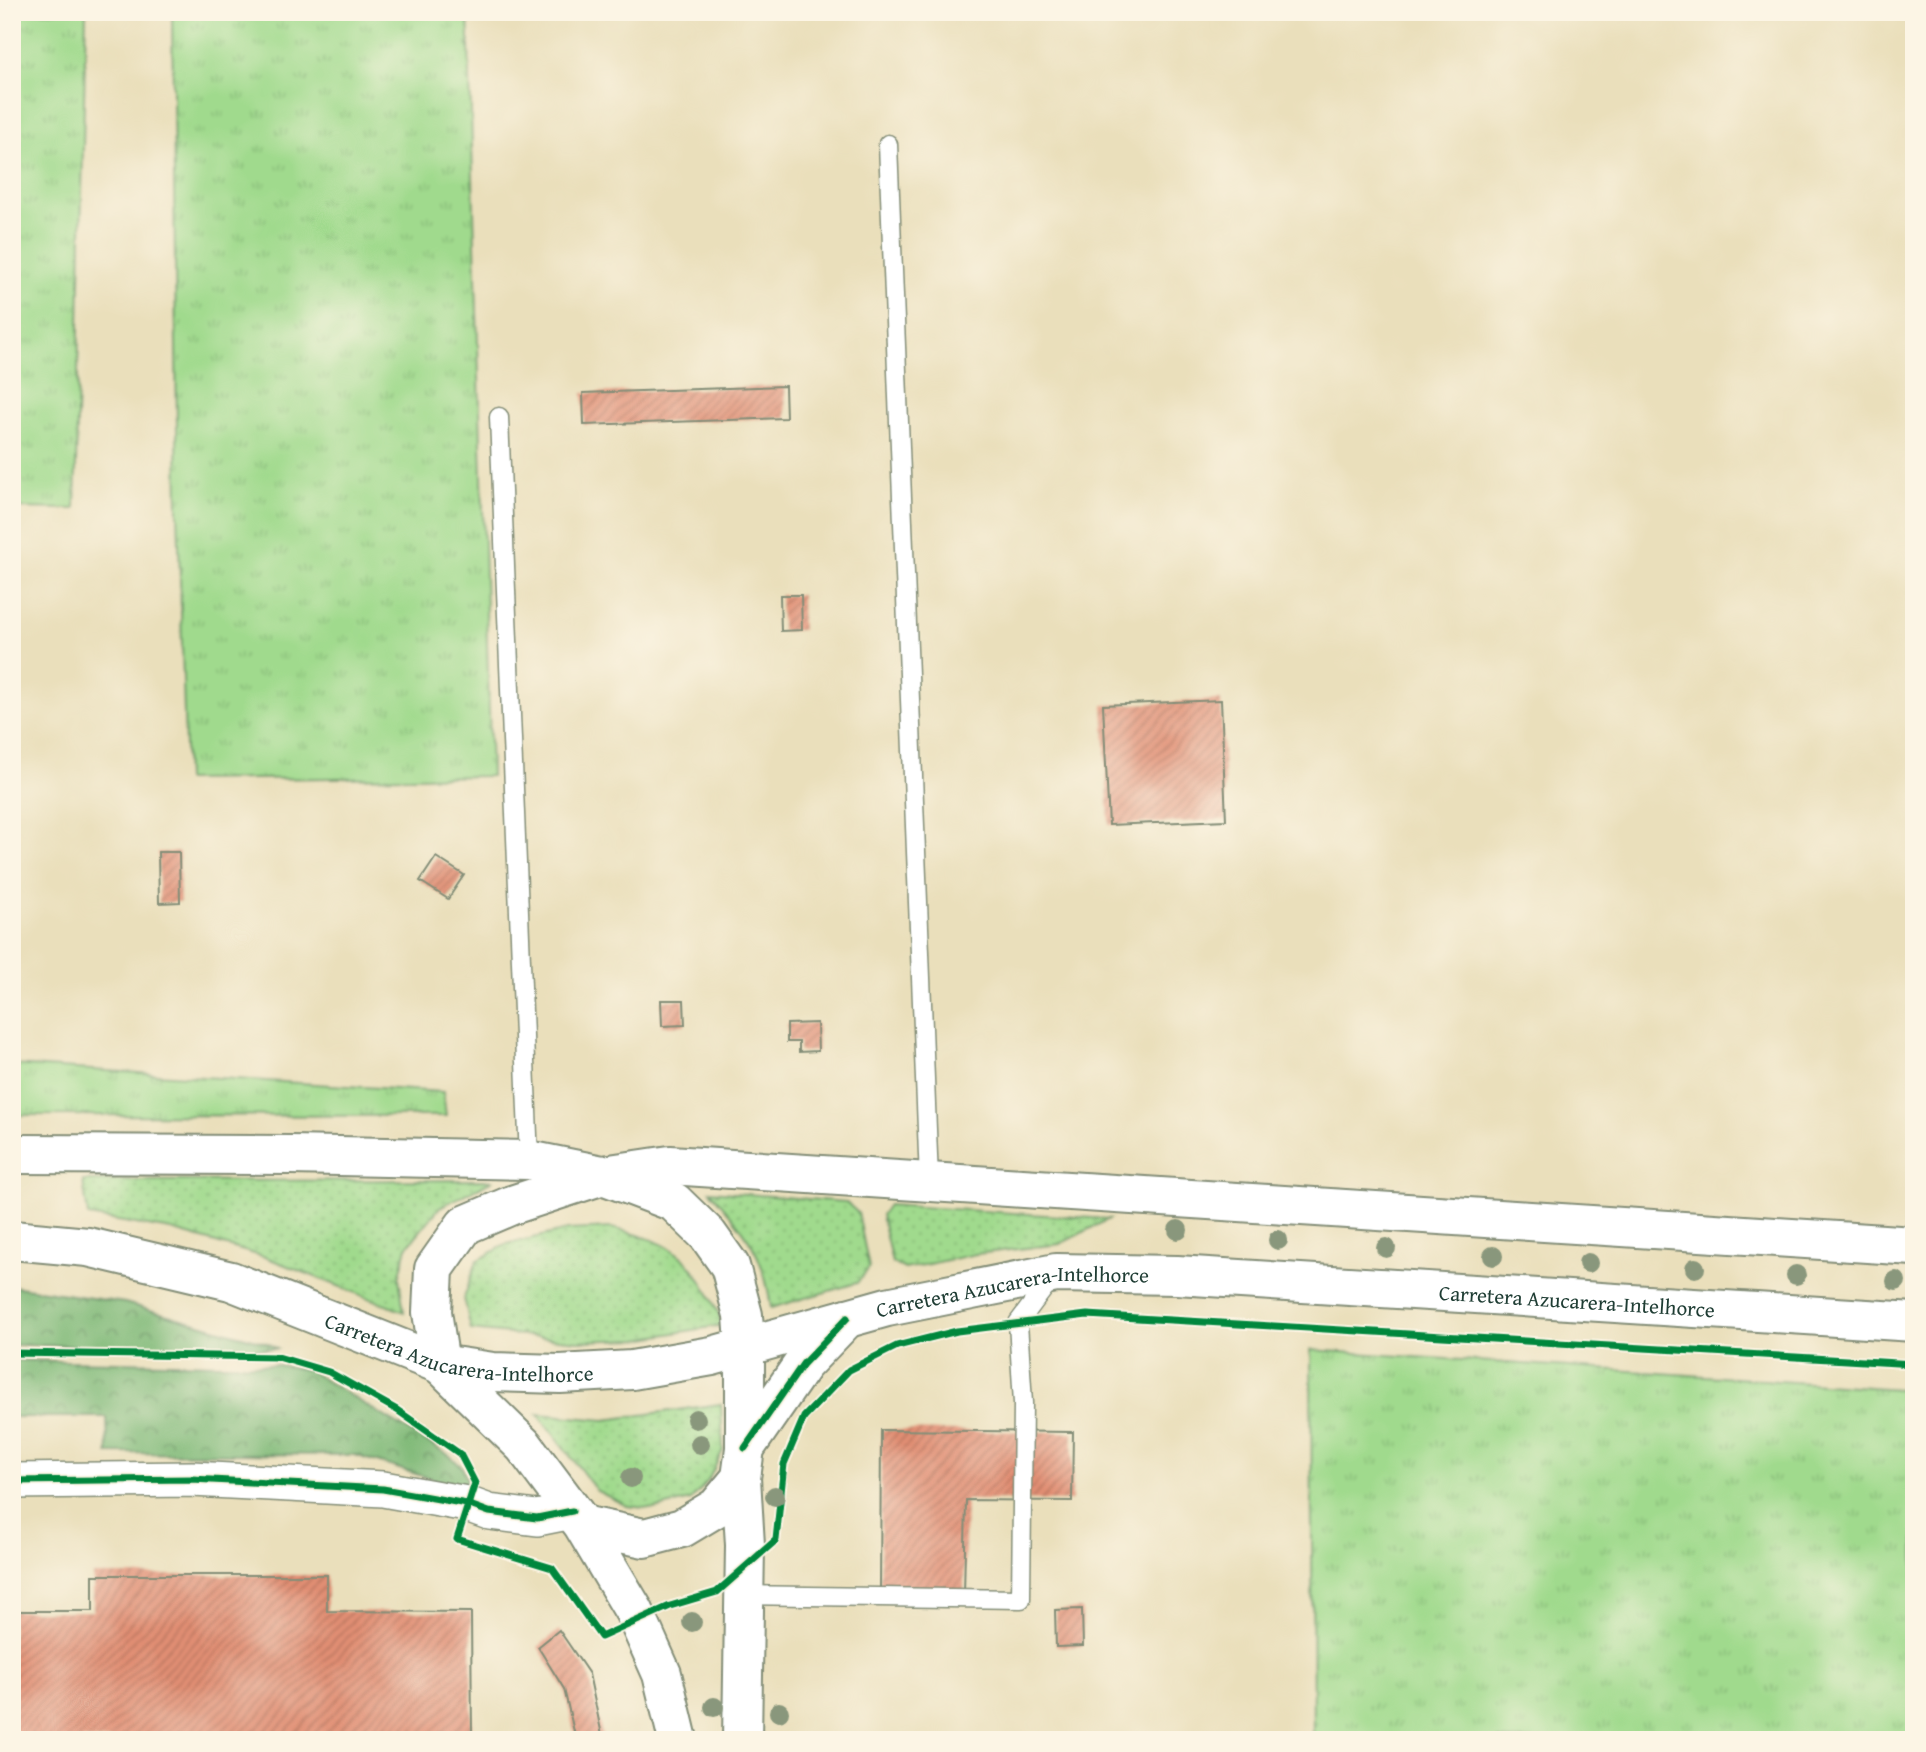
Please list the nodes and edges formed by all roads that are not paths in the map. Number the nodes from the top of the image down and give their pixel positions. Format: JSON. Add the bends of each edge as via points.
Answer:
{"nodes":[{"id":1,"x":888,"y":144,"type":"dead end"},
{"id":2,"x":499,"y":416,"type":"dead end"},
{"id":3,"x":12,"y":1154,"type":"edge"},
{"id":4,"x":529,"y":1160,"type":"junction"},
{"id":5,"x":603,"y":1175,"type":"junction"},
{"id":6,"x":929,"y":1180,"type":"junction"},
{"id":7,"x":12,"y":1240,"type":"edge"},
{"id":8,"x":1914,"y":1246,"type":"edge"},
{"id":9,"x":1056,"y":1273,"type":"junction"},
{"id":10,"x":847,"y":1318,"type":"junction"},
{"id":11,"x":1914,"y":1322,"type":"edge"},
{"id":12,"x":746,"y":1345,"type":"junction"},
{"id":13,"x":440,"y":1364,"type":"junction"},
{"id":14,"x":743,"y":1463,"type":"junction"},
{"id":15,"x":12,"y":1481,"type":"edge"},
{"id":16,"x":577,"y":1518,"type":"junction"},
{"id":17,"x":744,"y":1595,"type":"junction"},
{"id":18,"x":678,"y":1740,"type":"edge"},
{"id":19,"x":742,"y":1740,"type":"edge"}],
"edges":[{"from":1,"to":6,"type":"lane"},
{"from":2,"to":4,"type":"lane"},
{"from":3,"to":4,"type":"main road"},
{"from":4,"to":5,"type":"main road"},
{"from":5,"to":6,"type":"main road","via":[[670,1165]]},
{"from":5,"to":12,"type":"main road","via":[[674,1202],[708,1234],[730,1266]]},
{"from":5,"to":13,"type":"main road","via":[[465,1225],[434,1269],[432,1312]]},
{"from":6,"to":8,"type":"main road"},
{"from":7,"to":13,"type":"main road","name":"Carretera Azucarera-Intelhorce","via":[[89,1247],[231,1281]]},
{"from":9,"to":10,"type":"main road","name":"Carretera Azucarera-Intelhorce"},
{"from":9,"to":11,"type":"main road","name":"Carretera Azucarera-Intelhorce","via":[[1177,1275]]},
{"from":9,"to":17,"type":"lane","via":[[1018,1323],[1023,1403],[1021,1599]]},
{"from":10,"to":12,"type":"main road","name":"Carretera Azucarera-Intelhorce"},
{"from":10,"to":14,"type":"main road","via":[[803,1364]]},
{"from":12,"to":13,"type":"main road","name":"Carretera Azucarera-Intelhorce","via":[[632,1370],[493,1372]]},
{"from":12,"to":14,"type":"main road"},
{"from":13,"to":16,"type":"main road","via":[[524,1446]]},
{"from":14,"to":16,"type":"main road","via":[[718,1507],[682,1528],[644,1538]]},
{"from":14,"to":17,"type":"main road"},
{"from":15,"to":16,"type":"street","via":[[192,1479],[383,1489],[501,1514]]},
{"from":16,"to":18,"type":"main road","via":[[634,1611],[662,1674]]},
{"from":17,"to":19,"type":"main road"}]}
